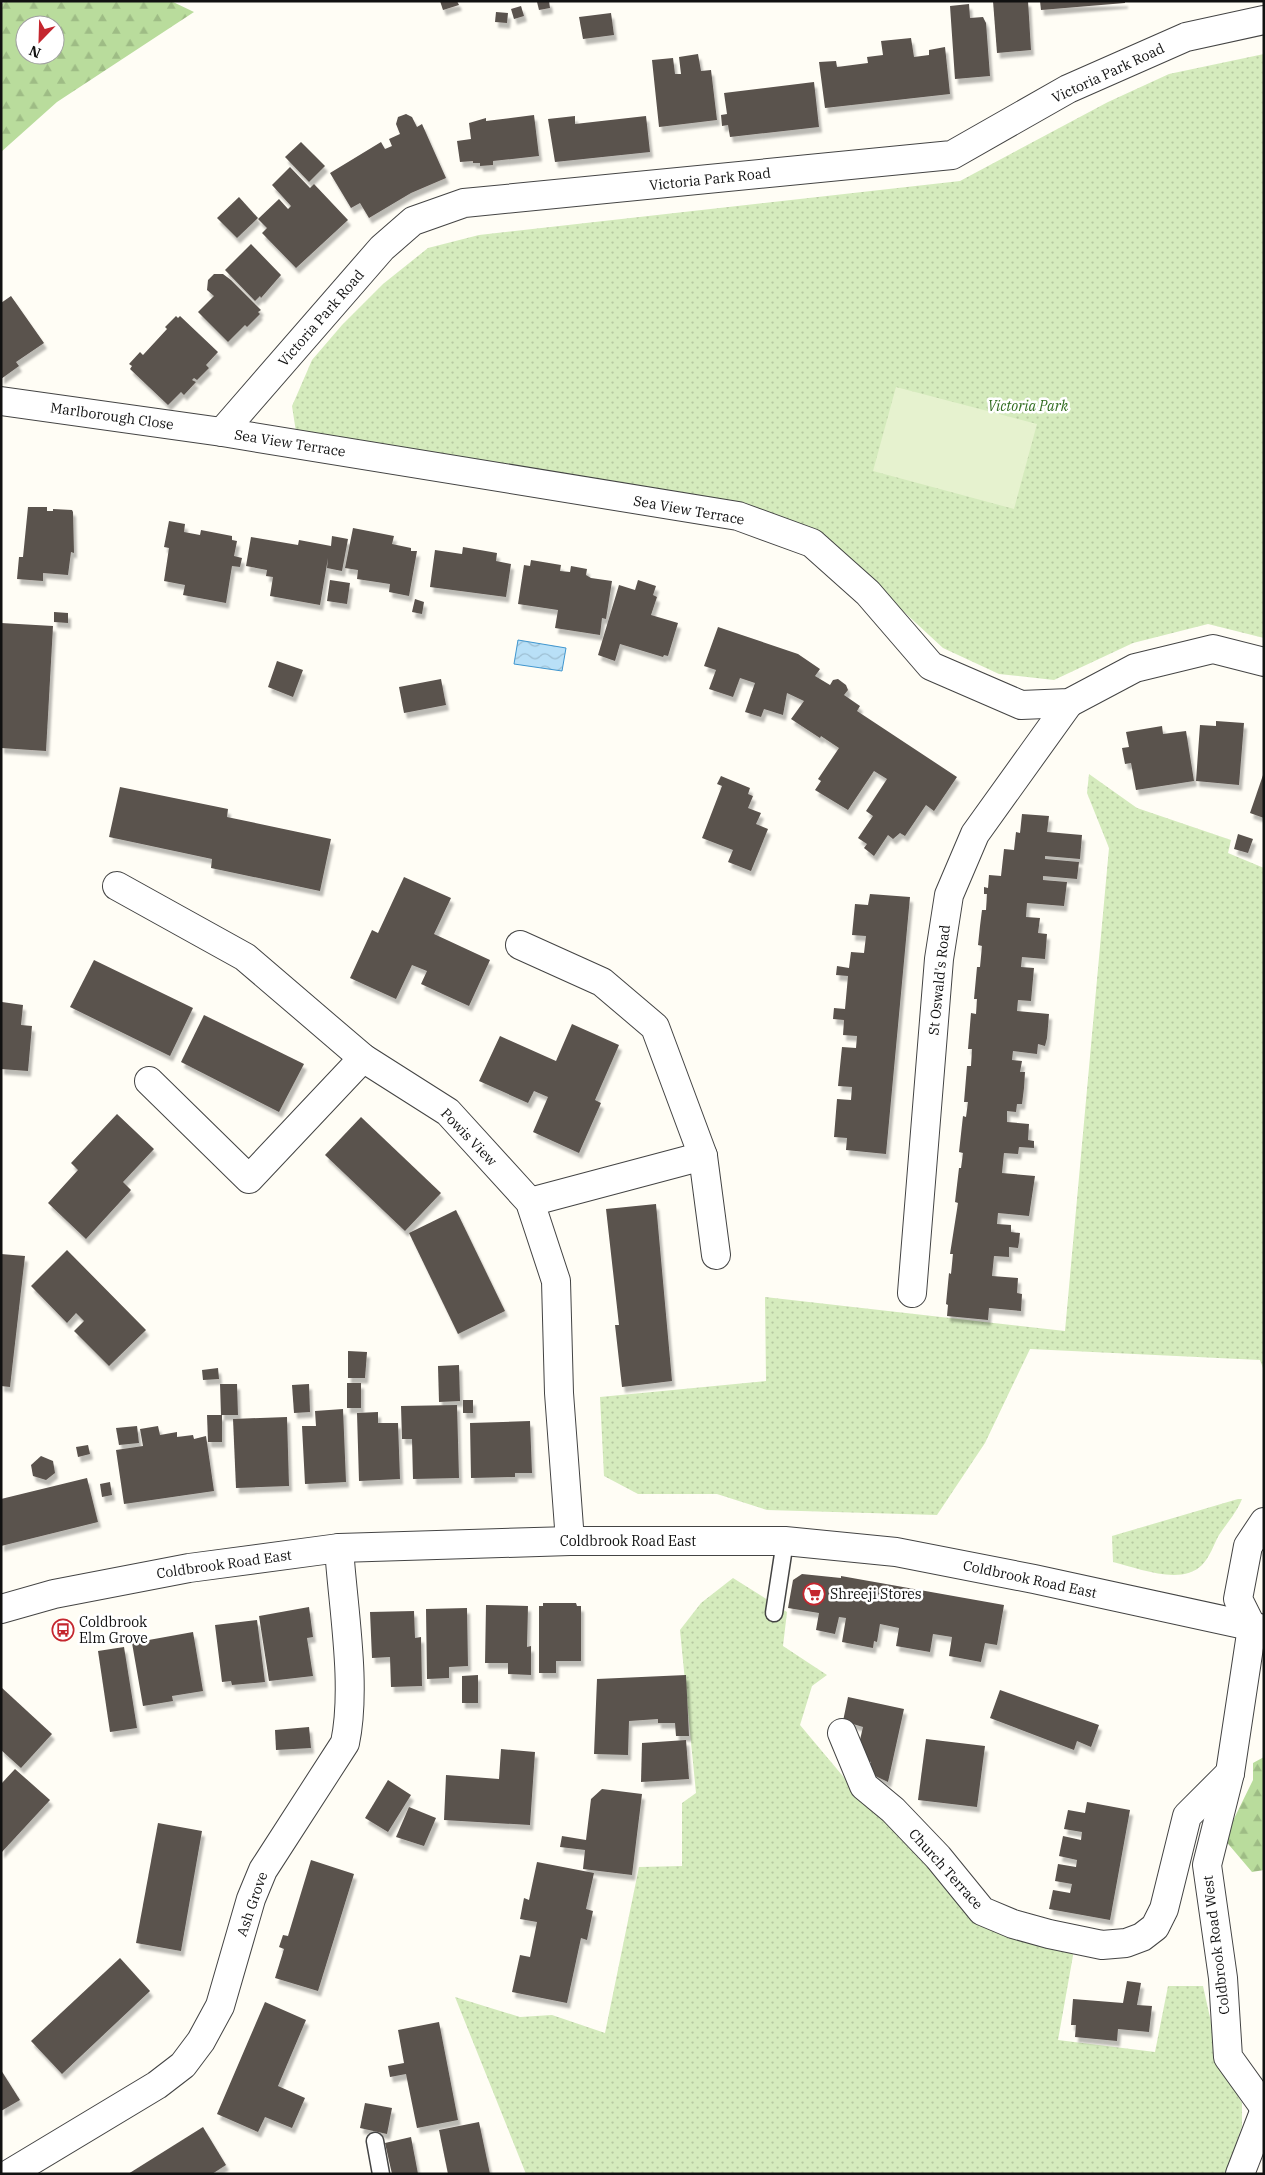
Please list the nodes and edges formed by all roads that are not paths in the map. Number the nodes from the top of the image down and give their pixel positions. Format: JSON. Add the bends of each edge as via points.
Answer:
{"nodes":[{"id":1,"x":1264,"y":20,"type":"edge"},
{"id":2,"x":1,"y":401,"type":"edge"},
{"id":3,"x":222,"y":432,"type":"junction"},
{"id":4,"x":1264,"y":662,"type":"edge"},
{"id":5,"x":1069,"y":703,"type":"junction"},
{"id":6,"x":117,"y":886,"type":"dead end"},
{"id":7,"x":520,"y":945,"type":"dead end"},
{"id":8,"x":363,"y":1058,"type":"junction"},
{"id":9,"x":149,"y":1081,"type":"dead end"},
{"id":10,"x":703,"y":1156,"type":"junction"},
{"id":11,"x":530,"y":1202,"type":"junction"},
{"id":12,"x":716,"y":1255,"type":"dead end"},
{"id":13,"x":912,"y":1293,"type":"dead end"},
{"id":14,"x":1264,"y":1522,"type":"edge"},
{"id":15,"x":570,"y":1541,"type":"junction"},
{"id":16,"x":785,"y":1541,"type":"junction"},
{"id":17,"x":338,"y":1548,"type":"junction"},
{"id":18,"x":1,"y":1609,"type":"edge"},
{"id":19,"x":774,"y":1613,"type":"dead end"},
{"id":20,"x":1258,"y":1628,"type":"edge"},
{"id":21,"x":842,"y":1733,"type":"dead end"},
{"id":22,"x":1230,"y":1773,"type":"junction"},
{"id":23,"x":1264,"y":2107,"type":"edge"},
{"id":24,"x":1264,"y":2112,"type":"edge"},
{"id":25,"x":376,"y":2142,"type":"dead end"},
{"id":26,"x":9,"y":2174,"type":"edge"},
{"id":27,"x":381,"y":2174,"type":"edge"},
{"id":28,"x":1240,"y":2174,"type":"edge"}],
"edges":[{"from":1,"to":3,"type":"street","name":"Victoria Park Road","via":[[1186,37],[1068,89],[952,156],[464,203],[414,222],[382,248]]},
{"from":2,"to":3,"type":"street","name":"Marlborough Close"},
{"from":3,"to":5,"type":"street","name":"Sea View Terrace","via":[[738,516],[812,544],[868,593],[931,666],[1021,705]]},
{"from":4,"to":5,"type":"street","name":"Sea View Terrace","via":[[1213,649],[1135,668]]},
{"from":5,"to":13,"type":"street","name":"St Oswald's Road","via":[[975,834],[949,895],[939,959]]},
{"from":6,"to":8,"type":"street","name":"Powis View","via":[[245,957]]},
{"from":7,"to":10,"type":"street","via":[[602,982],[656,1027]]},
{"from":8,"to":9,"type":"street","via":[[249,1179]]},
{"from":8,"to":11,"type":"street","name":"Powis View","via":[[448,1112]]},
{"from":10,"to":11,"type":"street"},
{"from":10,"to":12,"type":"street"},
{"from":11,"to":15,"type":"street","name":"Powis View","via":[[556,1281]]},
{"from":14,"to":20,"type":"street","via":[[1248,1546],[1238,1599]]},
{"from":15,"to":16,"type":"street","name":"Coldbrook Road East"},
{"from":15,"to":17,"type":"street","name":"Coldbrook Road East"},
{"from":16,"to":19,"type":"lane"},
{"from":16,"to":20,"type":"street","name":"Coldbrook Road East","via":[[896,1552]]},
{"from":17,"to":18,"type":"street","name":"Coldbrook Road East","via":[[188,1568],[54,1594]]},
{"from":17,"to":26,"type":"street","name":"Ash Grove","via":[[349,1688],[350,1720],[345,1743],[262,1870],[220,2006],[183,2065],[158,2085]]},
{"from":20,"to":22,"type":"street","name":"Coldbrook Road West"},
{"from":21,"to":22,"type":"street","name":"Church Terrace","via":[[864,1786],[938,1857],[982,1911],[1040,1932],[1102,1944],[1126,1943],[1156,1927],[1164,1909],[1188,1816]]},
{"from":22,"to":23,"type":"street","name":"Coldbrook Road West","via":[[1206,1865],[1223,1978],[1228,2057]]},
{"from":24,"to":28,"type":"street"},
{"from":25,"to":27,"type":"lane"}]}
